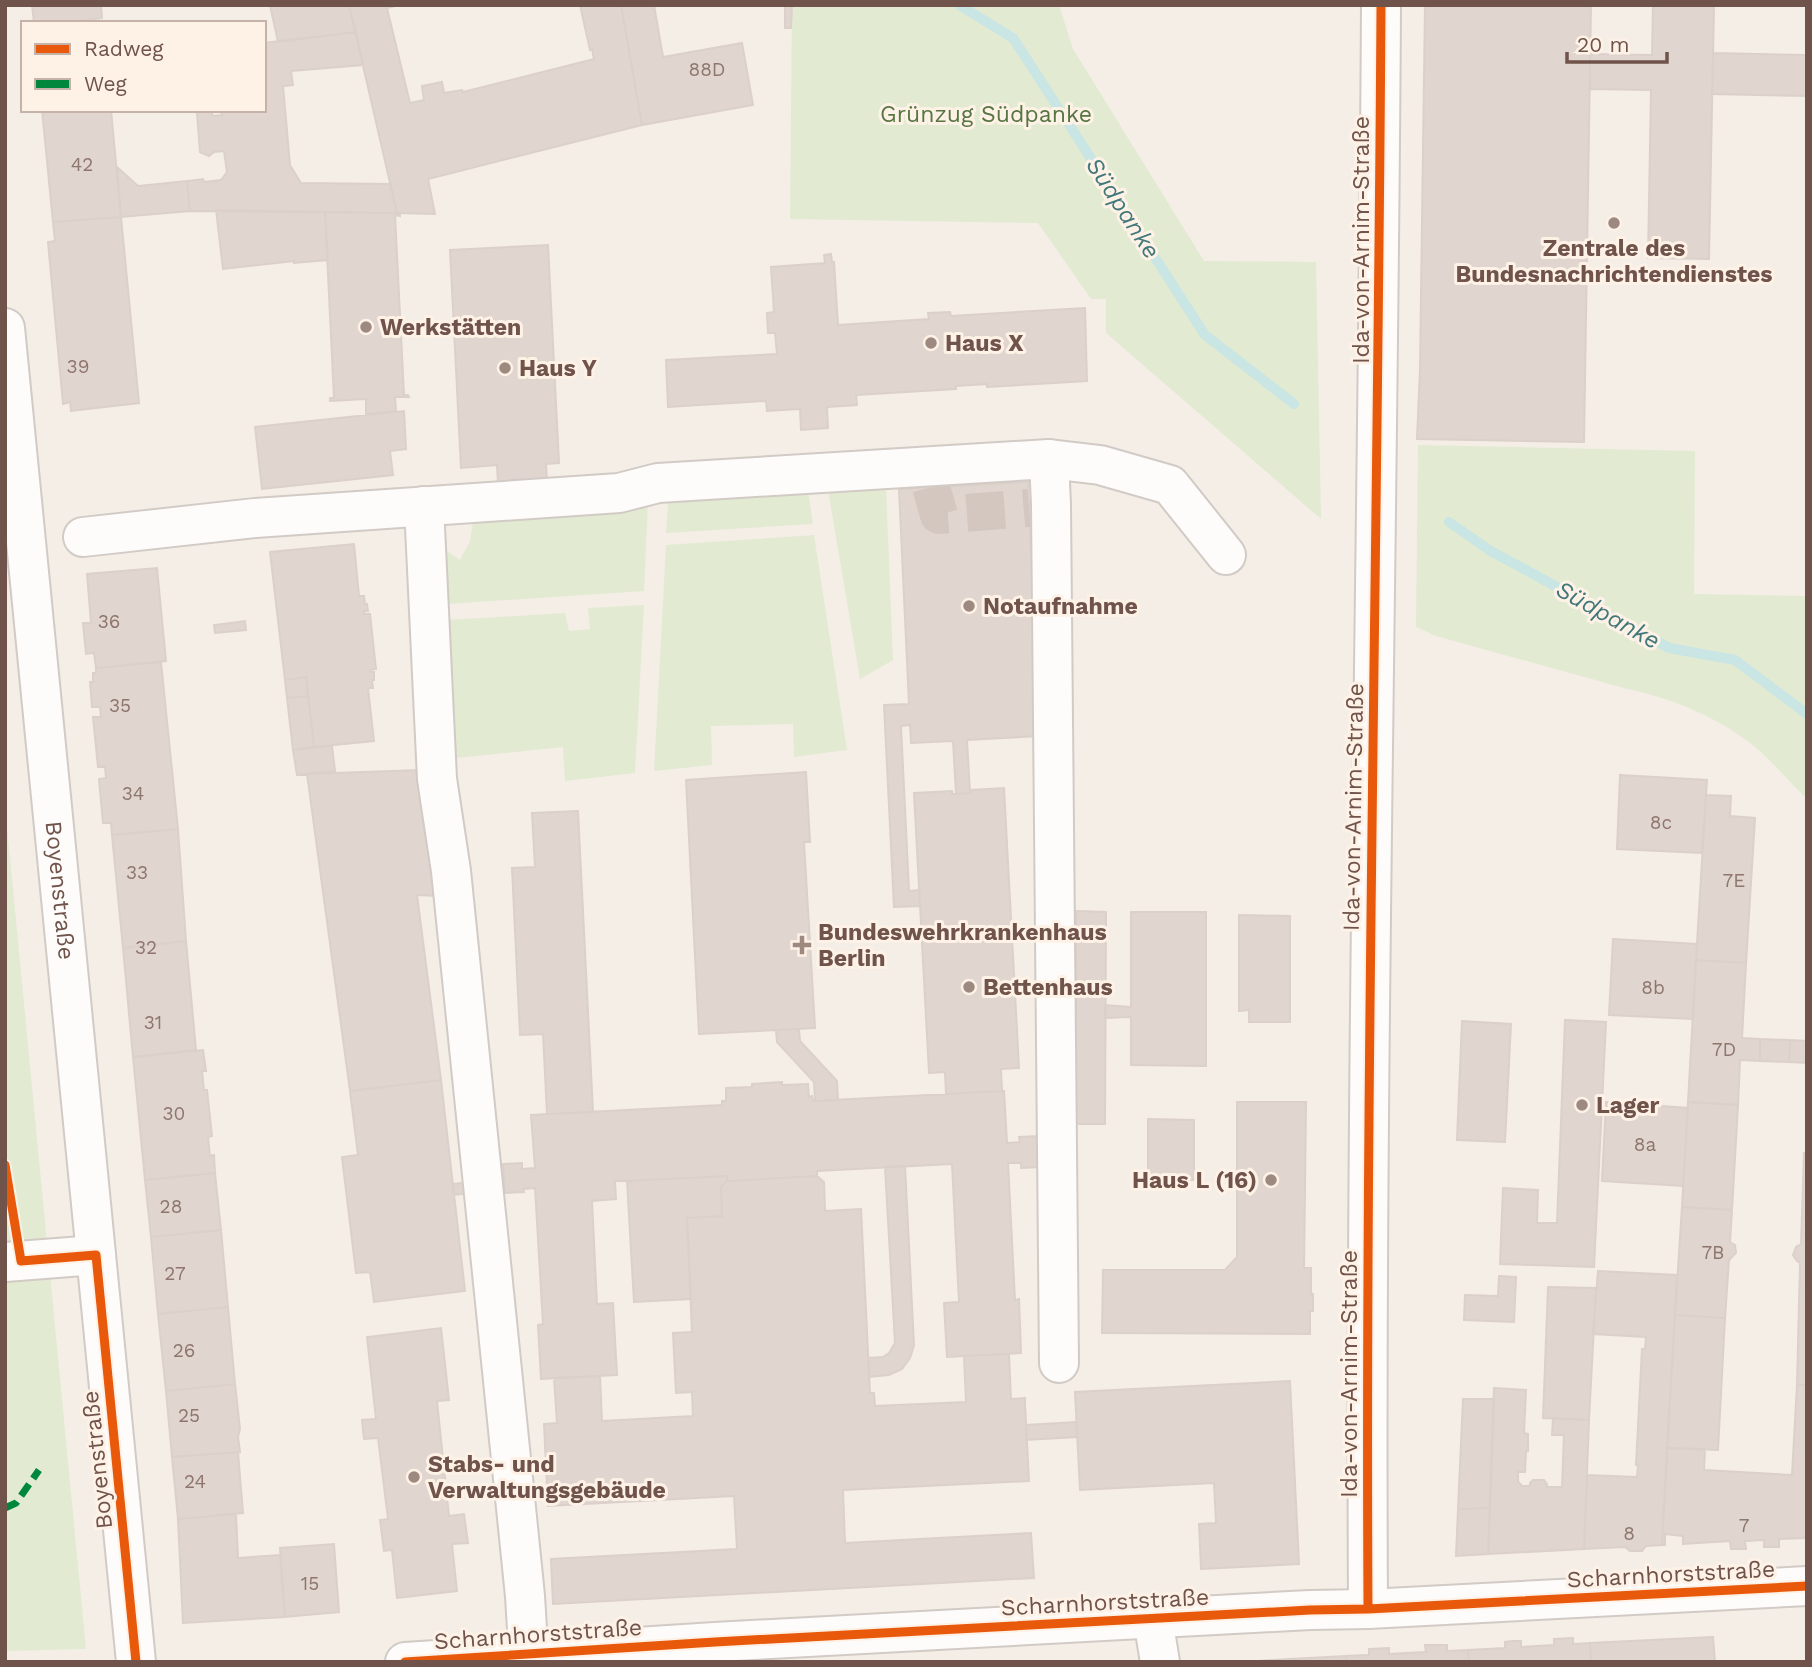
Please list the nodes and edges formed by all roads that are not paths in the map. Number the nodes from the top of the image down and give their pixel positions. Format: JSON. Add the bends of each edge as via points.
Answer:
{"nodes":[{"id":1,"x":1381,"y":5,"type":"edge"},
{"id":2,"x":5,"y":328,"type":"edge"},
{"id":3,"x":1048,"y":459,"type":"junction"},
{"id":4,"x":424,"y":506,"type":"junction"},
{"id":5,"x":83,"y":537,"type":"dead end"},
{"id":6,"x":1226,"y":555,"type":"dead end"},
{"id":7,"x":19,"y":608,"type":"edge"},
{"id":8,"x":96,"y":1255,"type":"junction"},
{"id":9,"x":5,"y":1262,"type":"edge"},
{"id":10,"x":1059,"y":1363,"type":"dead end"},
{"id":11,"x":1807,"y":1586,"type":"edge"},
{"id":12,"x":1368,"y":1609,"type":"junction"},
{"id":13,"x":1153,"y":1619,"type":"junction"},
{"id":14,"x":715,"y":1652,"type":"edge"},
{"id":15,"x":529,"y":1658,"type":"edge"},
{"id":16,"x":135,"y":1662,"type":"edge"},
{"id":17,"x":405,"y":1662,"type":"edge"},
{"id":18,"x":1160,"y":1662,"type":"edge"}],
"edges":[{"from":1,"to":12,"type":"street","name":"Ida-von-Arnim-Straße"},
{"from":2,"to":7,"type":"street","name":"Boyenstraße"},
{"from":3,"to":4,"type":"street","via":[[928,477],[658,483],[619,493]]},
{"from":3,"to":6,"type":"street","via":[[1100,465],[1170,485]]},
{"from":3,"to":10,"type":"street","via":[[1040,507]]},
{"from":4,"to":5,"type":"street"},
{"from":4,"to":15,"type":"street","via":[[437,779],[455,912]]},
{"from":7,"to":8,"type":"street","name":"Boyenstraße"},
{"from":8,"to":9,"type":"street"},
{"from":8,"to":16,"type":"street","name":"Boyenstraße"},
{"from":11,"to":12,"type":"street","name":"Scharnhorststraße"},
{"from":12,"to":13,"type":"street","name":"Scharnhorststraße"},
{"from":13,"to":14,"type":"street","name":"Scharnhorststraße"},
{"from":13,"to":18,"type":"street"},
{"from":14,"to":15,"type":"street","name":"Scharnhorststraße"},
{"from":15,"to":17,"type":"street","name":"Scharnhorststraße"}]}
